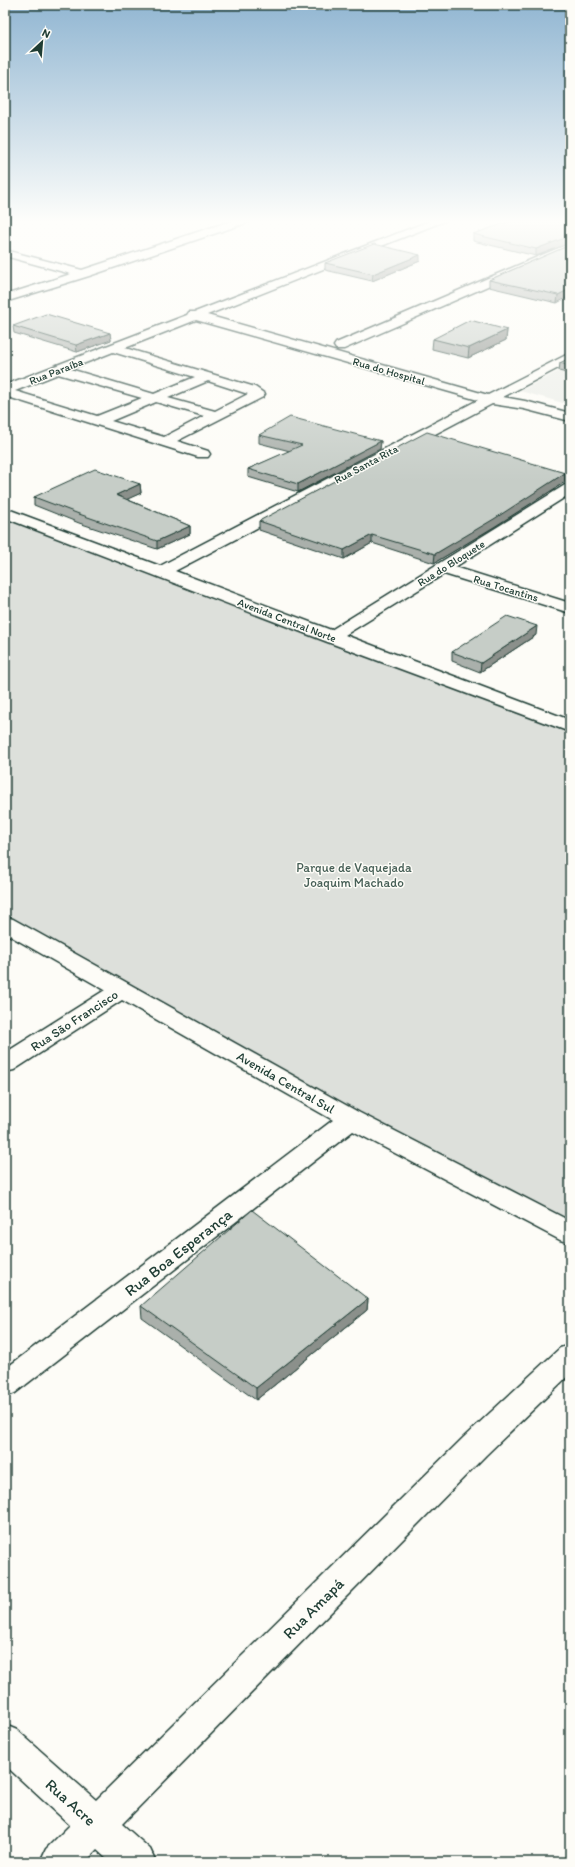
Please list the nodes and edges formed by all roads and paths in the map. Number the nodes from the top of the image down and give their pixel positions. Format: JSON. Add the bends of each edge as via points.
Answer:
{"nodes":[{"id":1,"x":215,"y":307,"type":"edge"},
{"id":2,"x":215,"y":307,"type":"edge"},
{"id":3,"x":429,"y":307,"type":"edge"},
{"id":4,"x":205,"y":311,"type":"junction"},
{"id":5,"x":184,"y":313,"type":"joint"},
{"id":6,"x":340,"y":346,"type":"junction"},
{"id":7,"x":116,"y":349,"type":"junction"},
{"id":8,"x":570,"y":357,"type":"edge"},
{"id":9,"x":58,"y":370,"type":"junction"},
{"id":10,"x":207,"y":377,"type":"junction"},
{"id":11,"x":5,"y":381,"type":"edge"},
{"id":12,"x":5,"y":391,"type":"edge"},
{"id":13,"x":503,"y":392,"type":"junction"},
{"id":14,"x":154,"y":398,"type":"junction"},
{"id":15,"x":488,"y":399,"type":"junction"},
{"id":16,"x":525,"y":404,"type":"junction"},
{"id":17,"x":217,"y":416,"type":"junction"},
{"id":18,"x":570,"y":417,"type":"edge"},
{"id":19,"x":98,"y":421,"type":"junction"},
{"id":20,"x":164,"y":442,"type":"junction"},
{"id":21,"x":203,"y":454,"type":"dead end"},
{"id":22,"x":570,"y":488,"type":"edge"},
{"id":23,"x":553,"y":498,"type":"junction"},
{"id":24,"x":570,"y":503,"type":"edge"},
{"id":25,"x":5,"y":513,"type":"edge"},
{"id":26,"x":442,"y":568,"type":"junction"},
{"id":27,"x":163,"y":571,"type":"junction"},
{"id":28,"x":570,"y":608,"type":"edge"},
{"id":29,"x":331,"y":637,"type":"junction"},
{"id":30,"x":570,"y":726,"type":"edge"},
{"id":31,"x":5,"y":924,"type":"edge"},
{"id":32,"x":122,"y":989,"type":"junction"},
{"id":33,"x":5,"y":1064,"type":"edge"},
{"id":34,"x":351,"y":1119,"type":"junction"},
{"id":35,"x":570,"y":1233,"type":"edge"},
{"id":36,"x":570,"y":1356,"type":"edge"},
{"id":37,"x":5,"y":1385,"type":"edge"},
{"id":38,"x":5,"y":1742,"type":"edge"},
{"id":39,"x":96,"y":1825,"type":"junction"},
{"id":40,"x":59,"y":1862,"type":"edge"},
{"id":41,"x":137,"y":1862,"type":"edge"}],
"edges":[{"from":1,"to":4,"type":"street","name":"Rua Paraíba"},
{"from":2,"to":4,"type":"street","name":"Rua Paraíba"},
{"from":3,"to":6,"type":"street"},
{"from":4,"to":5,"type":"street","name":"Rua do Hospital"},
{"from":4,"to":6,"type":"street","name":"Rua do Hospital"},
{"from":4,"to":7,"type":"street","name":"Rua Paraíba"},
{"from":4,"to":15,"type":"street","name":"Rua do Hospital"},
{"from":5,"to":11,"type":"street","name":"Rua Paraíba"},
{"from":6,"to":13,"type":"street","name":"Rua do Hospital"},
{"from":7,"to":9,"type":"street","name":"Rua Paraíba"},
{"from":7,"to":10,"type":"street"},
{"from":8,"to":13,"type":"street","name":"Rua Santa Rita"},
{"from":9,"to":12,"type":"street","name":"Rua Paraíba"},
{"from":9,"to":14,"type":"street"},
{"from":10,"to":14,"type":"street"},
{"from":10,"to":17,"type":"street","via":[[258,394]]},
{"from":12,"to":19,"type":"street"},
{"from":13,"to":15,"type":"street","name":"Rua Santa Rita"},
{"from":13,"to":16,"type":"street","name":"Rua do Hospital"},
{"from":14,"to":17,"type":"street"},
{"from":14,"to":19,"type":"street"},
{"from":15,"to":16,"type":"street","name":"Rua do Hospital"},
{"from":15,"to":27,"type":"street","name":"Rua Santa Rita"},
{"from":16,"to":18,"type":"street","name":"Rua do Hospital"},
{"from":17,"to":20,"type":"street"},
{"from":19,"to":20,"type":"street"},
{"from":20,"to":21,"type":"street"},
{"from":22,"to":23,"type":"street","name":"Rua do Bloquete"},
{"from":23,"to":24,"type":"street"},
{"from":23,"to":26,"type":"street","name":"Rua do Bloquete"},
{"from":25,"to":27,"type":"street","name":"Avenida Central Norte"},
{"from":26,"to":28,"type":"street","name":"Rua Tocantins"},
{"from":26,"to":29,"type":"street","name":"Rua do Bloquete"},
{"from":27,"to":29,"type":"street","name":"Avenida Central Norte"},
{"from":29,"to":30,"type":"street","name":"Avenida Central Norte"},
{"from":31,"to":32,"type":"street","name":"Avenida Central Sul"},
{"from":32,"to":33,"type":"street","name":"Rua São Francisco"},
{"from":32,"to":34,"type":"street","name":"Avenida Central Sul"},
{"from":34,"to":35,"type":"street","name":"Avenida Central Sul"},
{"from":34,"to":37,"type":"street","name":"Rua Boa Esperança"},
{"from":36,"to":39,"type":"street","name":"Rua Amapá","via":[[474,1446]]},
{"from":38,"to":39,"type":"street","name":"Rua Acre"},
{"from":39,"to":40,"type":"street","name":"Rua Amapá"},
{"from":39,"to":41,"type":"street","name":"Rua Acre"}]}
